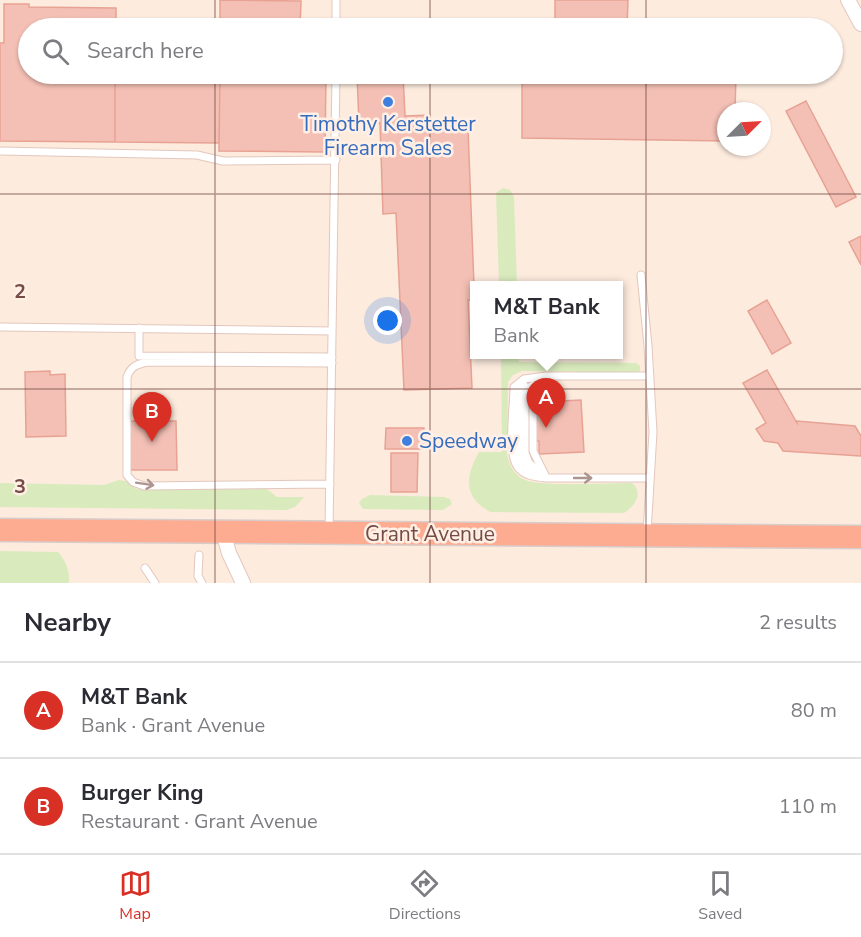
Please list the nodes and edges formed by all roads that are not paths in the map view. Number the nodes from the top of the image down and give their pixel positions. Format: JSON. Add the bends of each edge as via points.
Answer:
{"nodes":[{"id":1,"x":336,"y":0,"type":"edge"},
{"id":2,"x":848,"y":0,"type":"edge"},
{"id":3,"x":336,"y":18,"type":"edge"},
{"id":4,"x":861,"y":24,"type":"edge"},
{"id":5,"x":336,"y":84,"type":"edge"},
{"id":6,"x":0,"y":151,"type":"edge"},
{"id":7,"x":336,"y":160,"type":"junction"},
{"id":8,"x":640,"y":275,"type":"dead end"},
{"id":9,"x":0,"y":327,"type":"edge"},
{"id":10,"x":139,"y":328,"type":"junction"},
{"id":11,"x":332,"y":331,"type":"junction"},
{"id":12,"x":332,"y":360,"type":"junction"},
{"id":13,"x":546,"y":376,"type":"junction"},
{"id":14,"x":650,"y":376,"type":"junction"},
{"id":15,"x":546,"y":478,"type":"junction"},
{"id":16,"x":650,"y":478,"type":"junction"},
{"id":17,"x":330,"y":484,"type":"junction"},
{"id":18,"x":1,"y":529,"type":"edge"},
{"id":19,"x":223,"y":532,"type":"junction"},
{"id":20,"x":329,"y":533,"type":"junction"},
{"id":21,"x":647,"y":535,"type":"junction"},
{"id":22,"x":861,"y":537,"type":"edge"},
{"id":23,"x":199,"y":555,"type":"dead end"},
{"id":24,"x":145,"y":568,"type":"dead end"},
{"id":25,"x":155,"y":583,"type":"edge"},
{"id":26,"x":202,"y":583,"type":"edge"},
{"id":27,"x":243,"y":583,"type":"edge"}],
"edges":[{"from":1,"to":3,"type":"lane"},
{"from":2,"to":4,"type":"street"},
{"from":5,"to":7,"type":"lane"},
{"from":6,"to":7,"type":"lane","via":[[197,154],[224,161]]},
{"from":7,"to":11,"type":"lane"},
{"from":8,"to":14,"type":"lane"},
{"from":9,"to":10,"type":"lane"},
{"from":10,"to":11,"type":"lane"},
{"from":10,"to":12,"type":"lane","via":[[139,356]]},
{"from":11,"to":12,"type":"lane"},
{"from":12,"to":17,"type":"lane"},
{"from":12,"to":17,"type":"lane","one_way":true,"via":[[148,362],[138,363],[127,377],[127,475],[133,482],[144,486]]},
{"from":13,"to":14,"type":"lane"},
{"from":13,"to":15,"type":"lane","via":[[525,394],[525,453],[529,463]]},
{"from":13,"to":15,"type":"lane","via":[[525,379],[514,387],[512,455],[518,468],[530,476]]},
{"from":14,"to":16,"type":"lane"},
{"from":15,"to":16,"type":"lane","one_way":true},
{"from":16,"to":21,"type":"lane"},
{"from":17,"to":20,"type":"lane"},
{"from":18,"to":19,"type":"highway","name":"Grant Avenue"},
{"from":19,"to":20,"type":"highway","name":"Grant Avenue"},
{"from":19,"to":27,"type":"street"},
{"from":20,"to":21,"type":"highway","name":"Grant Avenue"},
{"from":21,"to":22,"type":"highway","name":"Grant Avenue"},
{"from":23,"to":26,"type":"lane","via":[[198,576]]},
{"from":24,"to":25,"type":"lane"}]}
